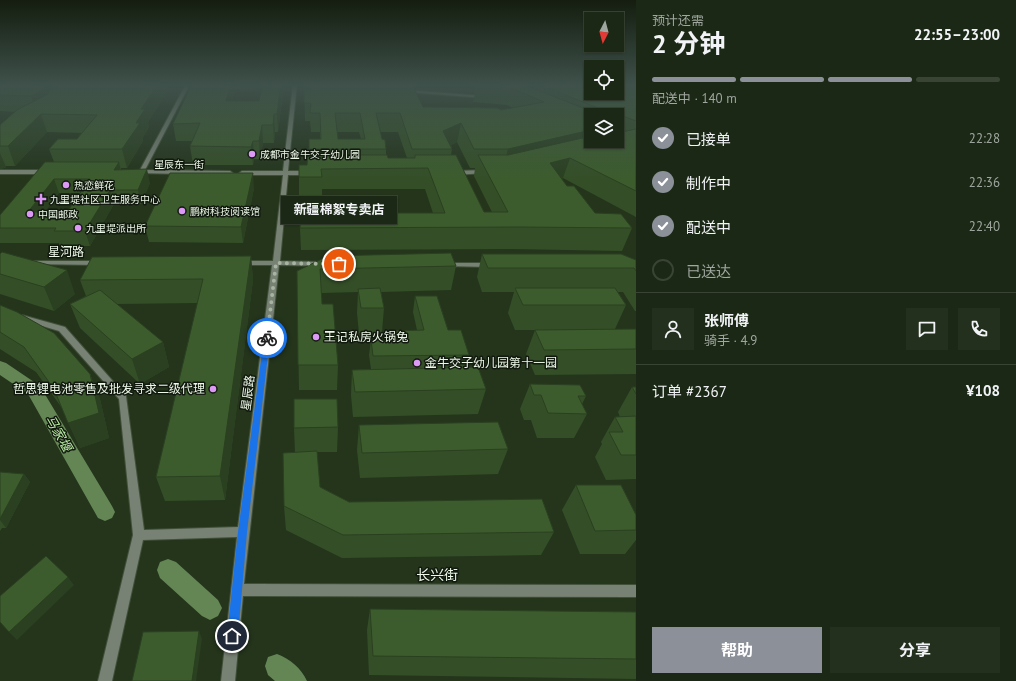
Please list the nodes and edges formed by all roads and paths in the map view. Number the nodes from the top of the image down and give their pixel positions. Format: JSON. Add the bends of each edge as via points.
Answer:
{"nodes":[{"id":1,"x":171,"y":116,"type":"edge"},
{"id":2,"x":291,"y":116,"type":"edge"},
{"id":3,"x":0,"y":172,"type":"edge"},
{"id":4,"x":55,"y":172,"type":"edge"},
{"id":5,"x":134,"y":172,"type":"edge"},
{"id":6,"x":142,"y":172,"type":"junction"},
{"id":7,"x":488,"y":172,"type":"edge"},
{"id":8,"x":285,"y":173,"type":"junction"},
{"id":9,"x":316,"y":173,"type":"edge"},
{"id":10,"x":449,"y":173,"type":"edge"},
{"id":11,"x":24,"y":263,"type":"edge"},
{"id":12,"x":110,"y":263,"type":"edge"},
{"id":13,"x":237,"y":263,"type":"edge"},
{"id":14,"x":276,"y":263,"type":"junction"},
{"id":15,"x":332,"y":264,"type":"edge"},
{"id":16,"x":436,"y":264,"type":"edge"},
{"id":17,"x":500,"y":265,"type":"edge"},
{"id":18,"x":14,"y":315,"type":"edge"},
{"id":19,"x":243,"y":532,"type":"junction"},
{"id":20,"x":139,"y":535,"type":"junction"},
{"id":21,"x":237,"y":590,"type":"junction"},
{"id":22,"x":636,"y":590,"type":"edge"},
{"id":23,"x":105,"y":681,"type":"edge"},
{"id":24,"x":228,"y":681,"type":"edge"}],
"edges":[{"from":1,"to":6,"type":"street"},
{"from":2,"to":8,"type":"street","name":"星辰路"},
{"from":3,"to":4,"type":"street"},
{"from":5,"to":6,"type":"street","name":"星辰东一街"},
{"from":6,"to":8,"type":"street","name":"星辰东一街"},
{"from":7,"to":10,"type":"street"},
{"from":8,"to":9,"type":"street","name":"星辰东一街"},
{"from":8,"to":14,"type":"street","name":"星辰路"},
{"from":11,"to":12,"type":"street","name":"星河路"},
{"from":13,"to":14,"type":"street"},
{"from":14,"to":15,"type":"street"},
{"from":14,"to":19,"type":"street","name":"星辰路"},
{"from":16,"to":17,"type":"street"},
{"from":18,"to":20,"type":"street","via":[[62,329],[123,398]]},
{"from":19,"to":20,"type":"street"},
{"from":19,"to":21,"type":"street","name":"星辰路"},
{"from":20,"to":23,"type":"street"},
{"from":21,"to":22,"type":"street","name":"长兴街"},
{"from":21,"to":24,"type":"street","name":"星辰路"}]}
